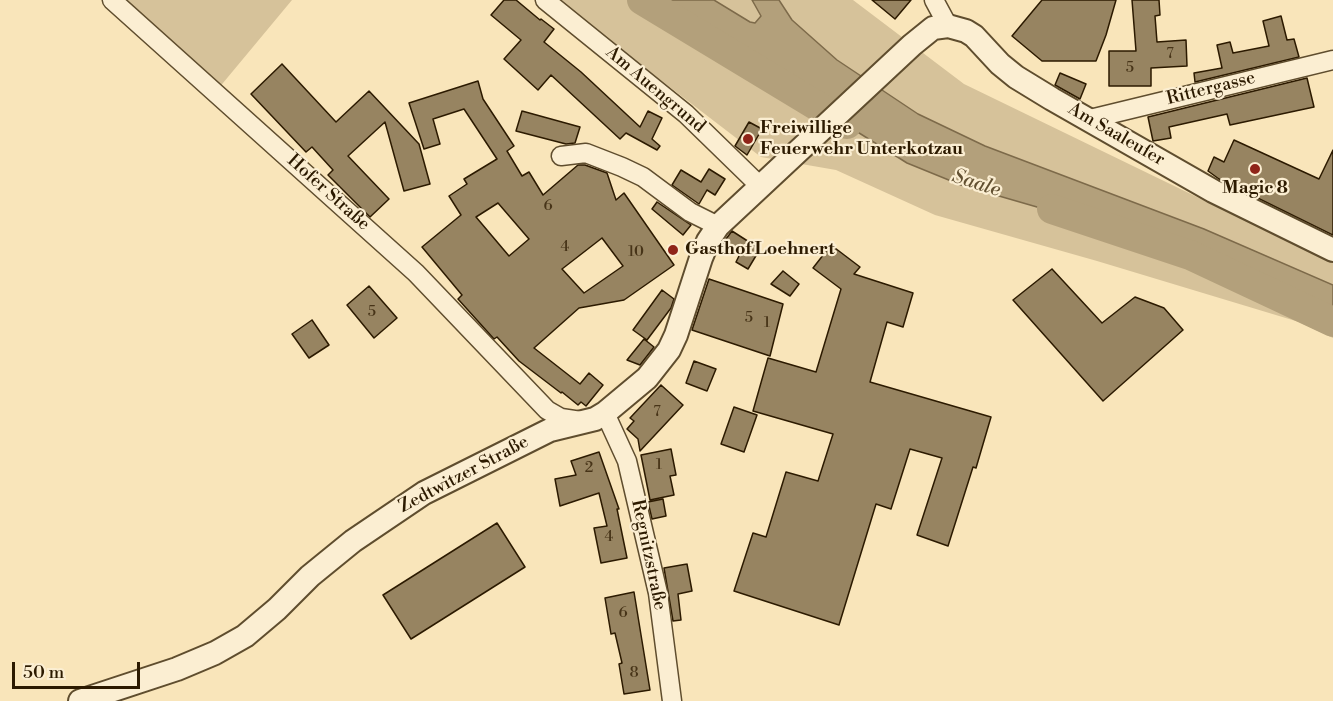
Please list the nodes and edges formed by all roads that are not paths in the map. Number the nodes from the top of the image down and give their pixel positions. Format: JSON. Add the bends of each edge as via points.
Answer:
{"nodes":[{"id":1,"x":112,"y":0,"type":"edge"},
{"id":2,"x":545,"y":0,"type":"edge"},
{"id":3,"x":933,"y":1,"type":"edge"},
{"id":4,"x":948,"y":26,"type":"junction"},
{"id":5,"x":1333,"y":60,"type":"edge"},
{"id":6,"x":1090,"y":119,"type":"junction"},
{"id":7,"x":561,"y":156,"type":"dead end"},
{"id":8,"x":761,"y":187,"type":"junction"},
{"id":9,"x":718,"y":226,"type":"junction"},
{"id":10,"x":1333,"y":250,"type":"edge"},
{"id":11,"x":533,"y":396,"type":"junction"},
{"id":12,"x":595,"y":417,"type":"junction"},
{"id":13,"x":535,"y":437,"type":"junction"},
{"id":14,"x":80,"y":701,"type":"edge"},
{"id":15,"x":672,"y":701,"type":"edge"}],
"edges":[{"from":1,"to":11,"type":"street","name":"Hofer Straße","via":[[416,273]]},
{"from":2,"to":8,"type":"street","name":"Am Auengrund","via":[[686,114]]},
{"from":3,"to":4,"type":"street"},
{"from":4,"to":6,"type":"street","name":"Am Saaleufer","via":[[974,36],[1016,77]]},
{"from":4,"to":8,"type":"street","name":"Zedtwitzer Straße","via":[[933,28],[912,45]]},
{"from":5,"to":6,"type":"street","name":"Rittergasse"},
{"from":6,"to":10,"type":"street","name":"Am Saaleufer","via":[[1213,191]]},
{"from":7,"to":9,"type":"street","via":[[586,153],[622,166]]},
{"from":8,"to":9,"type":"street","name":"Zedtwitzer Straße"},
{"from":9,"to":12,"type":"street","name":"Zedtwitzer Straße","via":[[701,258],[669,350],[647,378]]},
{"from":11,"to":12,"type":"street","name":"Hofer Straße","via":[[561,418]]},
{"from":11,"to":13,"type":"street","name":"Hofer Straße","via":[[542,420]]},
{"from":12,"to":13,"type":"street","name":"Zedtwitzer Straße"},
{"from":12,"to":15,"type":"street","name":"Regnitzstraße","via":[[627,461],[658,592]]},
{"from":13,"to":14,"type":"street","name":"Zedtwitzer Straße","via":[[424,493],[353,541],[235,642],[177,669]]}]}
